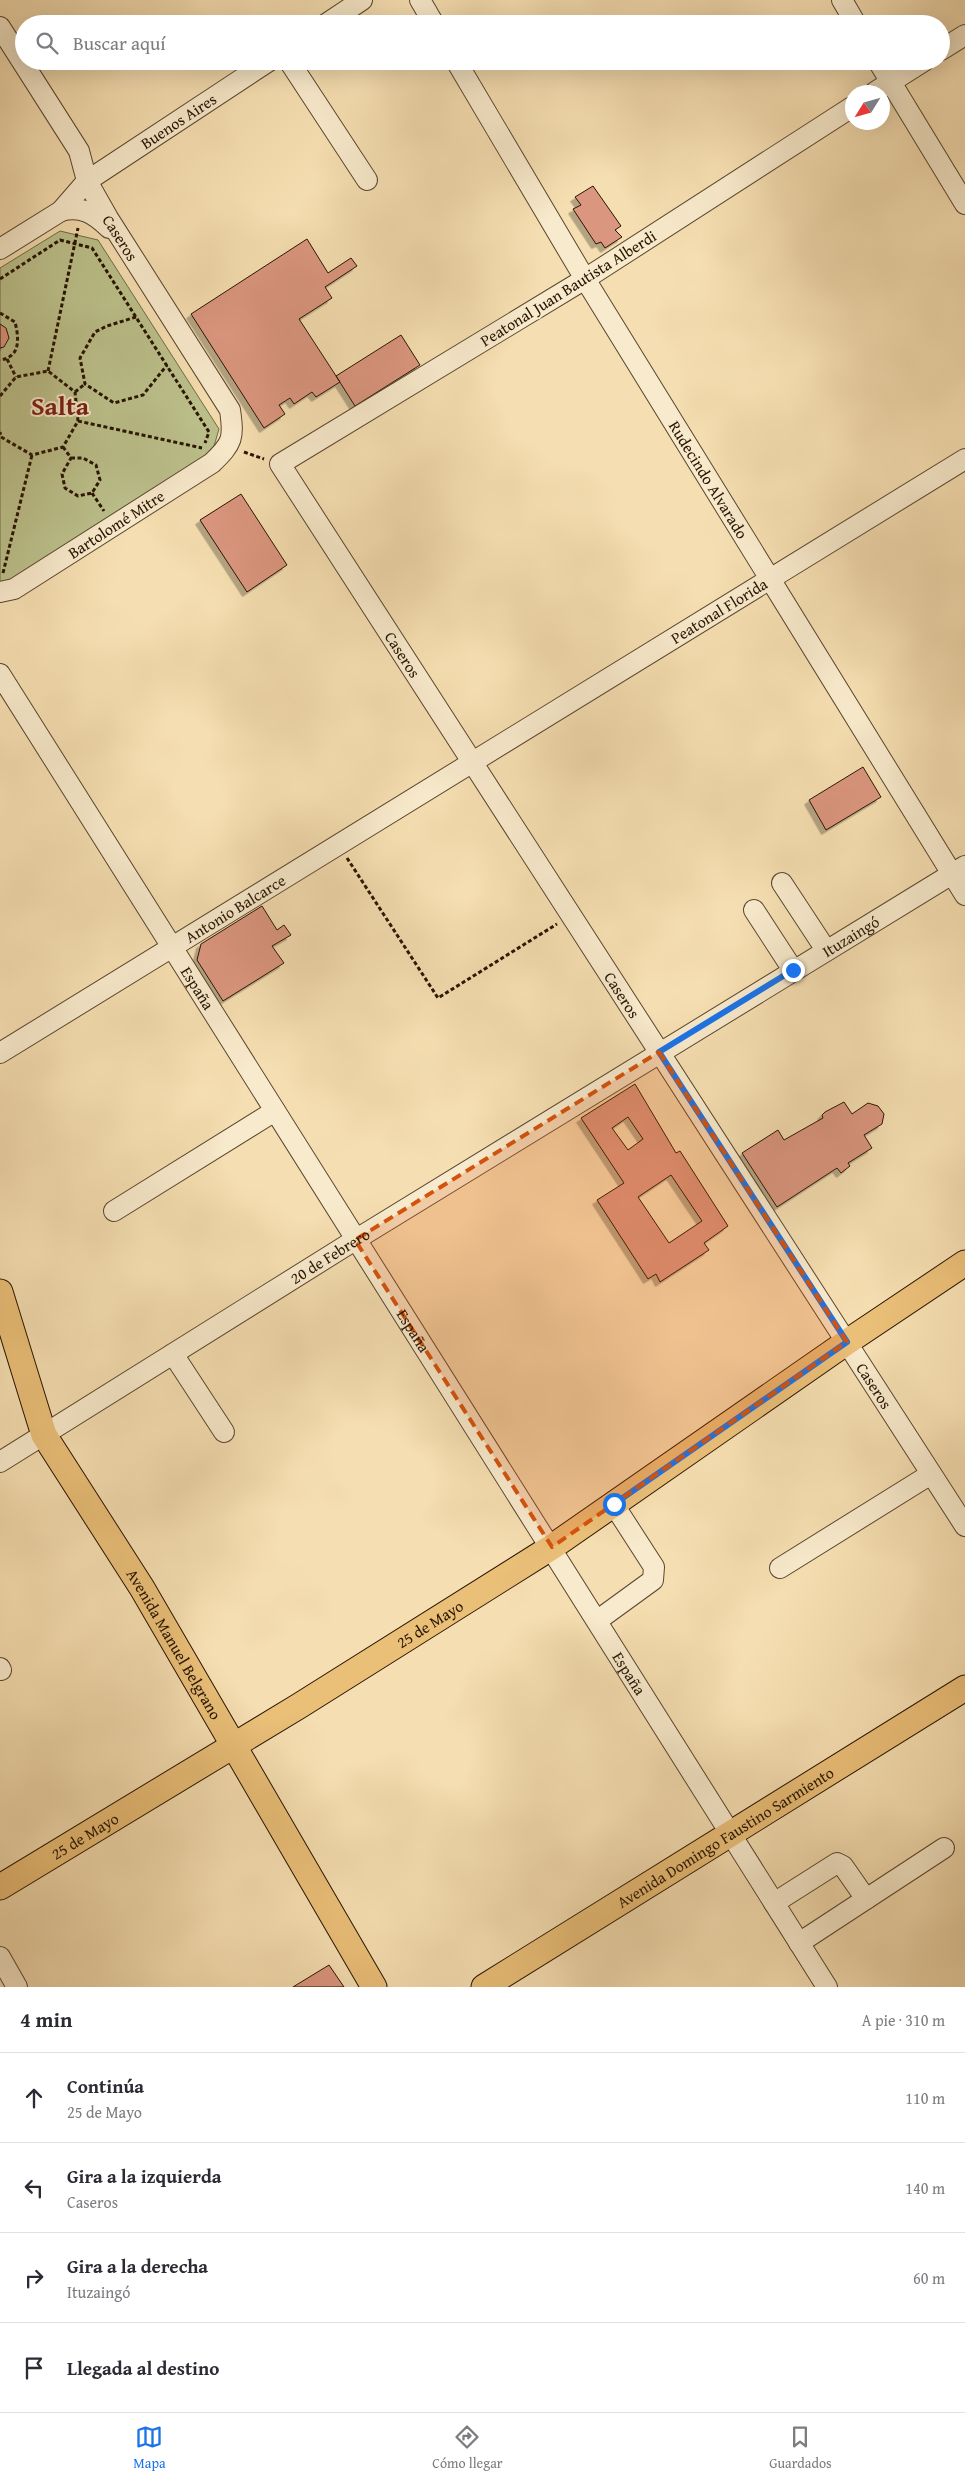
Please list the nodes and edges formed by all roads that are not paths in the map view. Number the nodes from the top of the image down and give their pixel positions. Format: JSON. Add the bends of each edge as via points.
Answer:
{"nodes":[{"id":1,"x":362,"y":0,"type":"edge"},
{"id":2,"x":420,"y":0,"type":"edge"},
{"id":3,"x":842,"y":0,"type":"edge"},
{"id":4,"x":340,"y":15,"type":"edge"},
{"id":5,"x":429,"y":15,"type":"edge"},
{"id":6,"x":851,"y":15,"type":"edge"},
{"id":7,"x":0,"y":27,"type":"edge"},
{"id":8,"x":965,"y":35,"type":"edge"},
{"id":9,"x":950,"y":44,"type":"edge"},
{"id":10,"x":15,"y":51,"type":"edge"},
{"id":11,"x":27,"y":70,"type":"edge"},
{"id":12,"x":255,"y":70,"type":"edge"},
{"id":13,"x":295,"y":70,"type":"edge"},
{"id":14,"x":461,"y":70,"type":"edge"},
{"id":15,"x":880,"y":70,"type":"edge"},
{"id":16,"x":910,"y":70,"type":"edge"},
{"id":17,"x":882,"y":85,"type":"edge"},
{"id":18,"x":888,"y":85,"type":"edge"},
{"id":19,"x":890,"y":98,"type":"edge"},
{"id":20,"x":845,"y":111,"type":"edge"},
{"id":21,"x":367,"y":180,"type":"dead end"},
{"id":22,"x":87,"y":181,"type":"junction"},
{"id":23,"x":965,"y":204,"type":"edge"},
{"id":24,"x":61,"y":210,"type":"junction"},
{"id":25,"x":123,"y":242,"type":"junction"},
{"id":26,"x":0,"y":249,"type":"edge"},
{"id":27,"x":585,"y":278,"type":"junction"},
{"id":28,"x":226,"y":446,"type":"joint"},
{"id":29,"x":965,"y":459,"type":"edge"},
{"id":30,"x":280,"y":464,"type":"joint"},
{"id":31,"x":770,"y":580,"type":"junction"},
{"id":32,"x":1,"y":585,"type":"edge"},
{"id":33,"x":0,"y":674,"type":"edge"},
{"id":34,"x":471,"y":762,"type":"junction"},
{"id":35,"x":958,"y":870,"type":"edge"},
{"id":36,"x":782,"y":883,"type":"dead end"},
{"id":37,"x":965,"y":895,"type":"edge"},
{"id":38,"x":754,"y":910,"type":"dead end"},
{"id":39,"x":172,"y":947,"type":"junction"},
{"id":40,"x":826,"y":950,"type":"junction"},
{"id":41,"x":793,"y":970,"type":"junction"},
{"id":42,"x":659,"y":1052,"type":"junction"},
{"id":43,"x":0,"y":1054,"type":"edge"},
{"id":44,"x":275,"y":1111,"type":"junction"},
{"id":45,"x":114,"y":1211,"type":"dead end"},
{"id":46,"x":355,"y":1240,"type":"junction"},
{"id":47,"x":965,"y":1263,"type":"edge"},
{"id":48,"x":0,"y":1292,"type":"edge"},
{"id":49,"x":847,"y":1342,"type":"junction"},
{"id":50,"x":173,"y":1354,"type":"junction"},
{"id":51,"x":224,"y":1432,"type":"dead end"},
{"id":52,"x":44,"y":1435,"type":"junction"},
{"id":53,"x":0,"y":1462,"type":"edge"},
{"id":54,"x":932,"y":1474,"type":"junction"},
{"id":55,"x":614,"y":1504,"type":"junction"},
{"id":56,"x":965,"y":1526,"type":"edge"},
{"id":57,"x":552,"y":1547,"type":"junction"},
{"id":58,"x":780,"y":1568,"type":"dead end"},
{"id":59,"x":598,"y":1620,"type":"junction"},
{"id":60,"x":965,"y":1688,"type":"edge"},
{"id":61,"x":235,"y":1745,"type":"junction"},
{"id":62,"x":730,"y":1834,"type":"junction"},
{"id":63,"x":944,"y":1848,"type":"dead end"},
{"id":64,"x":0,"y":1887,"type":"edge"},
{"id":65,"x":866,"y":1900,"type":"junction"},
{"id":66,"x":774,"y":1903,"type":"junction"},
{"id":67,"x":799,"y":1942,"type":"junction"},
{"id":68,"x":0,"y":1957,"type":"edge"},
{"id":69,"x":17,"y":1987,"type":"edge"},
{"id":70,"x":374,"y":1987,"type":"edge"},
{"id":71,"x":484,"y":1987,"type":"edge"},
{"id":72,"x":828,"y":1987,"type":"edge"}],
"edges":[{"from":1,"to":4,"type":"street"},
{"from":2,"to":5,"type":"street"},
{"from":3,"to":6,"type":"street"},
{"from":7,"to":10,"type":"street","name":"Caseros"},
{"from":8,"to":9,"type":"street"},
{"from":11,"to":22,"type":"street","name":"Caseros","via":[[79,151]]},
{"from":12,"to":22,"type":"street","name":"Buenos Aires"},
{"from":13,"to":21,"type":"street"},
{"from":14,"to":27,"type":"street","name":"Rudecindo Alvarado"},
{"from":15,"to":17,"type":"street"},
{"from":16,"to":18,"type":"street"},
{"from":19,"to":23,"type":"street"},
{"from":20,"to":27,"type":"street","name":"Peatonal Juan Bautista Alberdi"},
{"from":22,"to":24,"type":"street","name":"Buenos Aires"},
{"from":22,"to":25,"type":"street","name":"Caseros"},
{"from":24,"to":25,"type":"street","via":[[81,210],[96,215]]},
{"from":24,"to":26,"type":"street","name":"Buenos Aires"},
{"from":25,"to":28,"type":"street","name":"Caseros","via":[[230,410],[234,433]]},
{"from":27,"to":30,"type":"street","name":"Peatonal Juan Bautista Alberdi"},
{"from":27,"to":31,"type":"street","name":"Rudecindo Alvarado"},
{"from":28,"to":32,"type":"street","name":"Bartolomé Mitre","via":[[212,463],[14,589]]},
{"from":29,"to":31,"type":"street","name":"Peatonal Florida"},
{"from":30,"to":34,"type":"street","name":"Caseros"},
{"from":31,"to":34,"type":"street","name":"Peatonal Florida"},
{"from":31,"to":35,"type":"street","name":"Rudecindo Alvarado"},
{"from":33,"to":39,"type":"street","name":"España"},
{"from":34,"to":39,"type":"street","name":"Antonio Balcarce"},
{"from":34,"to":42,"type":"street","name":"Caseros"},
{"from":35,"to":37,"type":"street","name":"Rudecindo Alvarado"},
{"from":35,"to":40,"type":"street","name":"Ituzaingó"},
{"from":36,"to":40,"type":"street"},
{"from":38,"to":41,"type":"street"},
{"from":39,"to":43,"type":"street","name":"Antonio Balcarce"},
{"from":39,"to":44,"type":"street","name":"España"},
{"from":40,"to":41,"type":"street","name":"Ituzaingó"},
{"from":41,"to":42,"type":"street","name":"Ituzaingó"},
{"from":42,"to":46,"type":"street","name":"20 de Febrero"},
{"from":42,"to":49,"type":"street","name":"Caseros"},
{"from":44,"to":45,"type":"street"},
{"from":44,"to":46,"type":"street","name":"España"},
{"from":46,"to":50,"type":"street","name":"20 de Febrero"},
{"from":46,"to":57,"type":"street","name":"España"},
{"from":47,"to":49,"type":"main road","name":"25 de Mayo"},
{"from":48,"to":52,"type":"main road","name":"Avenida Manuel Belgrano"},
{"from":49,"to":54,"type":"street","name":"Caseros"},
{"from":49,"to":55,"type":"main road","name":"25 de Mayo"},
{"from":50,"to":51,"type":"street"},
{"from":50,"to":52,"type":"street","name":"20 de Febrero"},
{"from":52,"to":53,"type":"street","name":"20 de Febrero"},
{"from":52,"to":61,"type":"main road","name":"Avenida Manuel Belgrano","via":[[142,1588]]},
{"from":54,"to":56,"type":"street","name":"Caseros"},
{"from":54,"to":58,"type":"street"},
{"from":55,"to":57,"type":"main road","name":"25 de Mayo"},
{"from":55,"to":59,"type":"street","via":[[655,1573],[653,1580]]},
{"from":57,"to":59,"type":"street","name":"España"},
{"from":57,"to":61,"type":"main road","name":"25 de Mayo"},
{"from":59,"to":62,"type":"street","name":"España"},
{"from":60,"to":62,"type":"main road","name":"Avenida Domingo Faustino Sarmiento"},
{"from":61,"to":64,"type":"main road","name":"25 de Mayo"},
{"from":61,"to":70,"type":"main road","name":"Avenida Manuel Belgrano"},
{"from":62,"to":66,"type":"street","name":"España"},
{"from":62,"to":71,"type":"main road","name":"Avenida Domingo Faustino Sarmiento"},
{"from":63,"to":65,"type":"street"},
{"from":65,"to":66,"type":"street","via":[[843,1866],[837,1863]]},
{"from":65,"to":67,"type":"street"},
{"from":66,"to":67,"type":"street","name":"España"},
{"from":67,"to":72,"type":"street","name":"España"},
{"from":68,"to":69,"type":"street"}]}
